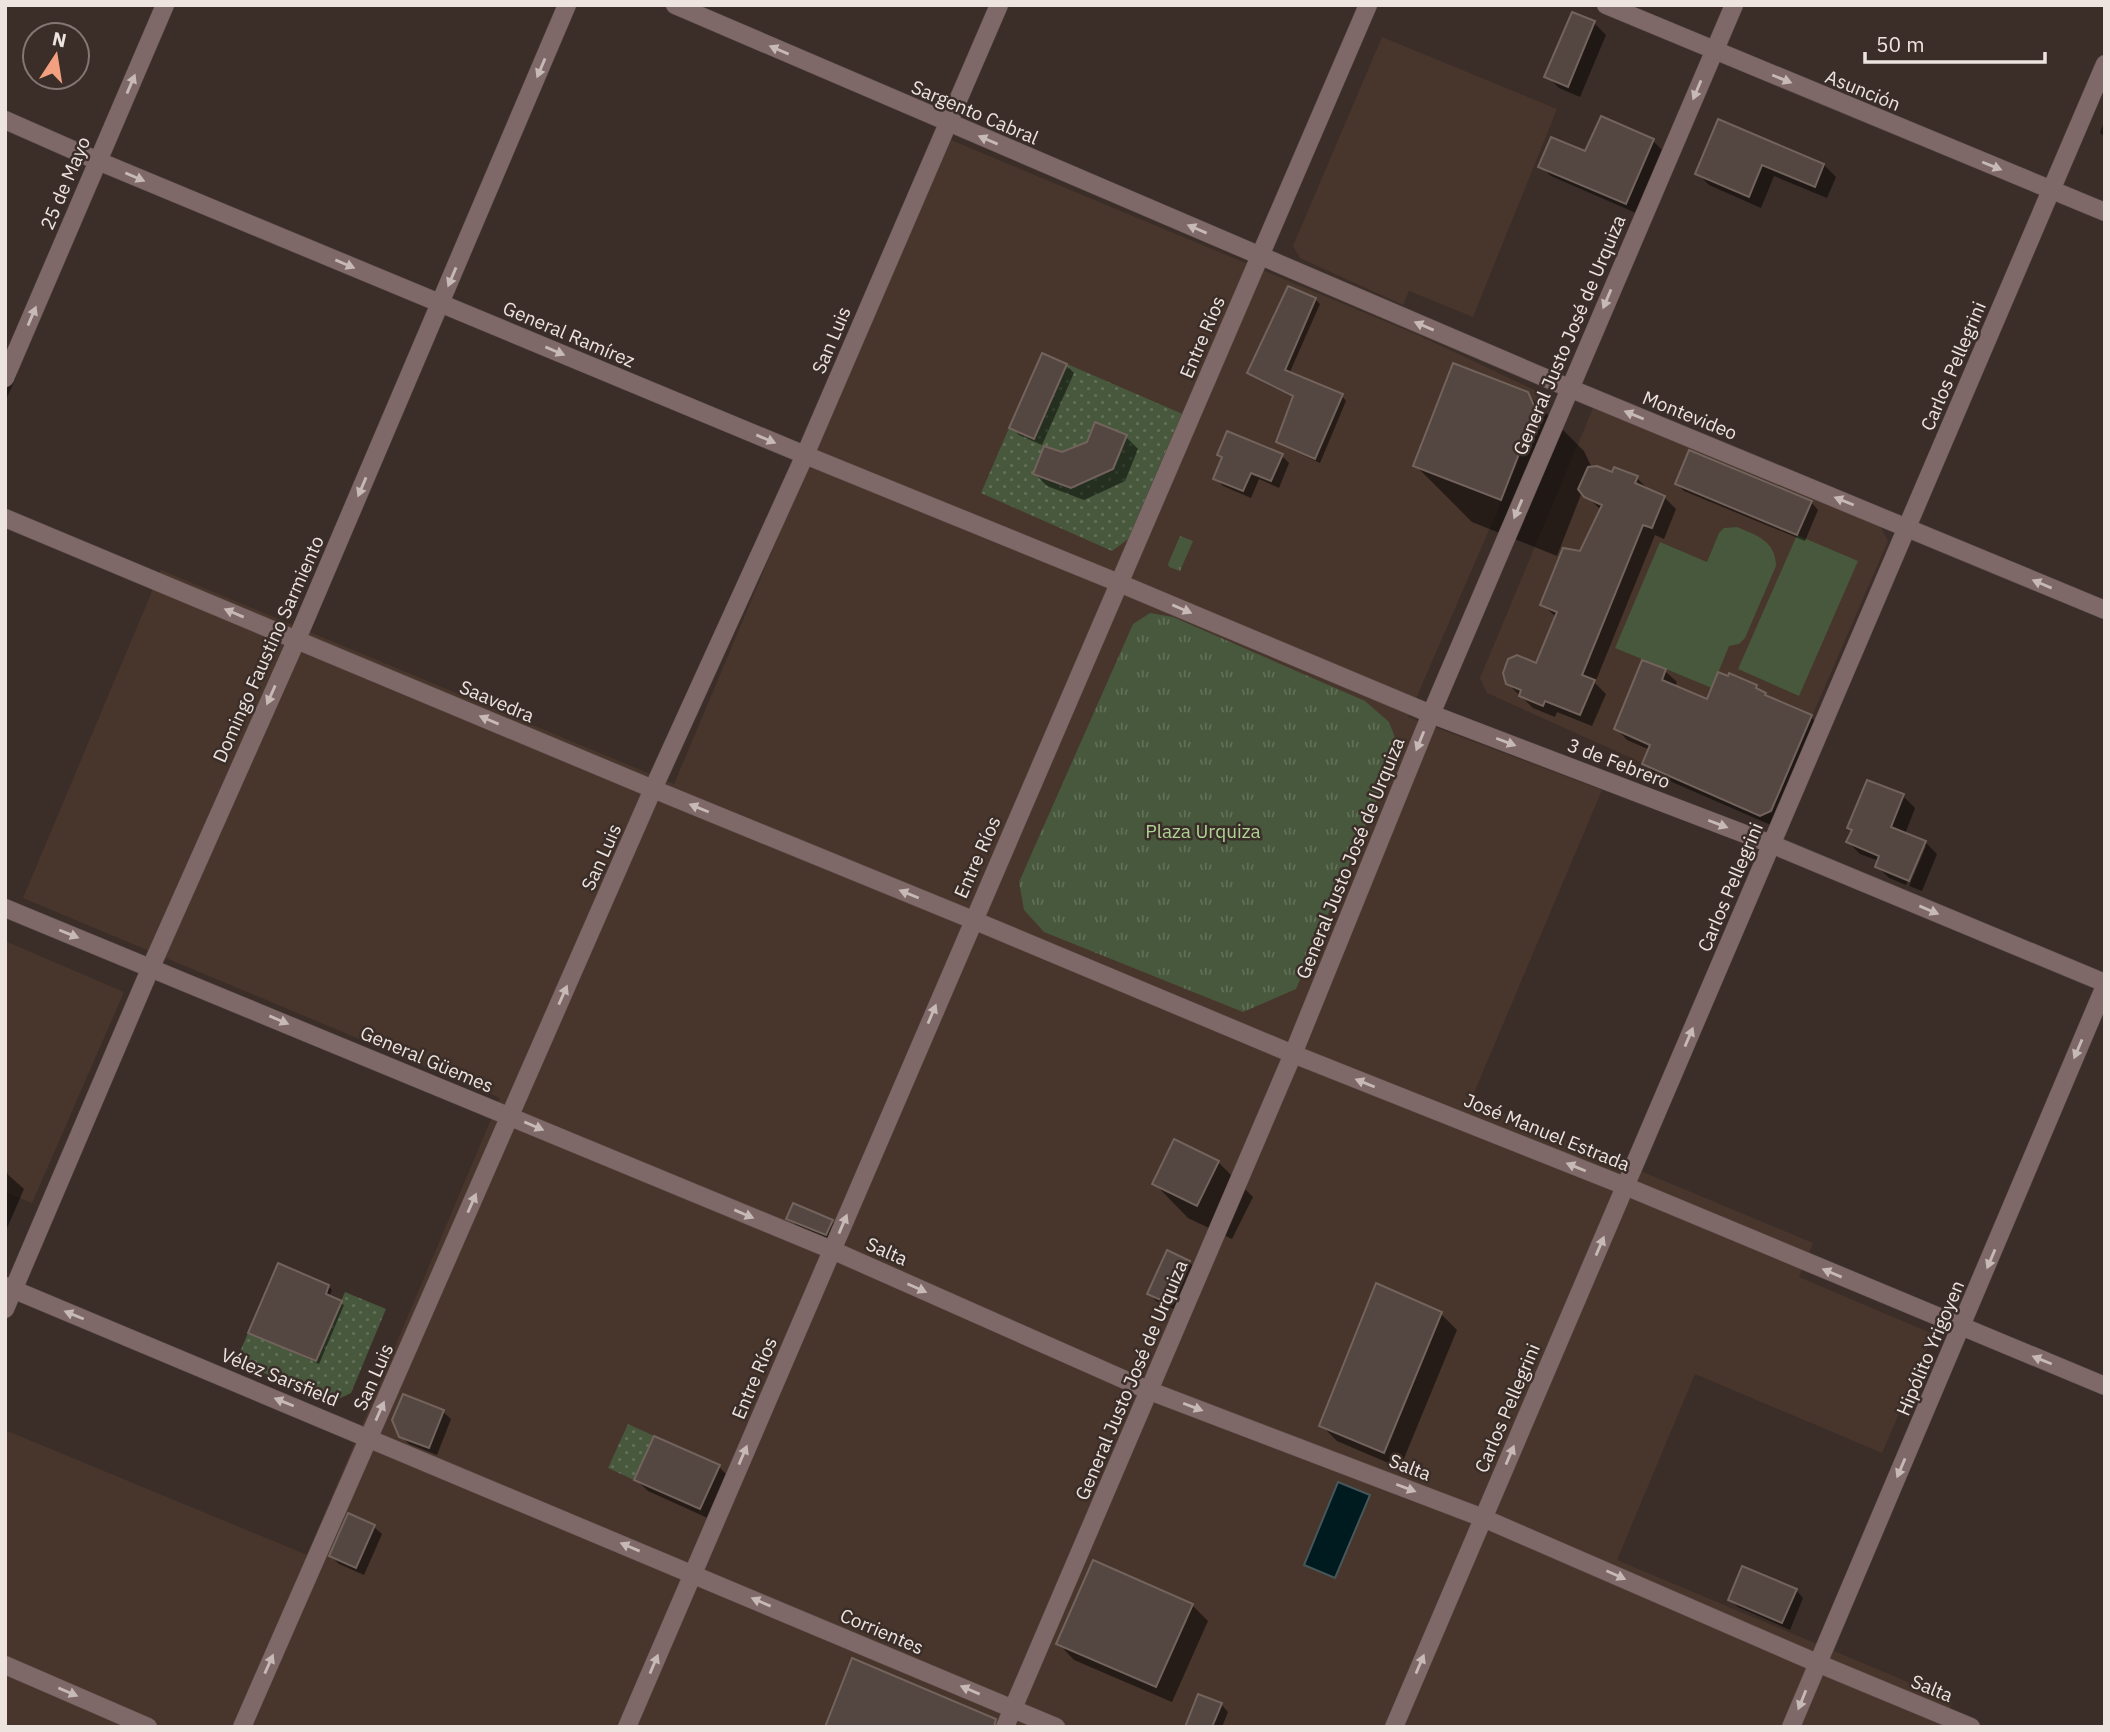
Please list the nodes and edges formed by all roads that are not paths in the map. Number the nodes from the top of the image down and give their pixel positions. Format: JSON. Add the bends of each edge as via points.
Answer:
{"nodes":[{"id":1,"x":165,"y":5,"type":"edge"},
{"id":2,"x":568,"y":5,"type":"edge"},
{"id":3,"x":675,"y":5,"type":"edge"},
{"id":4,"x":999,"y":5,"type":"edge"},
{"id":5,"x":1368,"y":5,"type":"edge"},
{"id":6,"x":1606,"y":5,"type":"edge"},
{"id":7,"x":1734,"y":5,"type":"edge"},
{"id":8,"x":1714,"y":51,"type":"junction"},
{"id":9,"x":2105,"y":64,"type":"edge"},
{"id":10,"x":5,"y":120,"type":"edge"},
{"id":11,"x":947,"y":122,"type":"junction"},
{"id":12,"x":98,"y":161,"type":"junction"},
{"id":13,"x":2051,"y":190,"type":"junction"},
{"id":14,"x":2105,"y":212,"type":"edge"},
{"id":15,"x":1260,"y":256,"type":"junction"},
{"id":16,"x":441,"y":304,"type":"junction"},
{"id":17,"x":10,"y":353,"type":"edge"},
{"id":18,"x":5,"y":378,"type":"edge"},
{"id":19,"x":1569,"y":388,"type":"junction"},
{"id":20,"x":805,"y":455,"type":"junction"},
{"id":21,"x":5,"y":518,"type":"edge"},
{"id":22,"x":1908,"y":527,"type":"junction"},
{"id":23,"x":1119,"y":583,"type":"junction"},
{"id":24,"x":2105,"y":610,"type":"edge"},
{"id":25,"x":297,"y":639,"type":"junction"},
{"id":26,"x":1431,"y":714,"type":"junction"},
{"id":27,"x":653,"y":789,"type":"junction"},
{"id":28,"x":1771,"y":844,"type":"junction"},
{"id":29,"x":5,"y":908,"type":"edge"},
{"id":30,"x":973,"y":920,"type":"junction"},
{"id":31,"x":151,"y":967,"type":"junction"},
{"id":32,"x":2105,"y":985,"type":"edge"},
{"id":33,"x":1293,"y":1054,"type":"junction"},
{"id":34,"x":510,"y":1116,"type":"junction"},
{"id":35,"x":1625,"y":1186,"type":"junction"},
{"id":36,"x":832,"y":1250,"type":"junction"},
{"id":37,"x":9,"y":1288,"type":"edge"},
{"id":38,"x":5,"y":1309,"type":"edge"},
{"id":39,"x":1962,"y":1328,"type":"junction"},
{"id":40,"x":2105,"y":1386,"type":"edge"},
{"id":41,"x":1150,"y":1391,"type":"junction"},
{"id":42,"x":369,"y":1437,"type":"junction"},
{"id":43,"x":1483,"y":1518,"type":"junction"},
{"id":44,"x":693,"y":1573,"type":"junction"},
{"id":45,"x":1817,"y":1663,"type":"junction"},
{"id":46,"x":5,"y":1665,"type":"edge"},
{"id":47,"x":1012,"y":1709,"type":"junction"},
{"id":48,"x":148,"y":1727,"type":"edge"},
{"id":49,"x":242,"y":1727,"type":"edge"},
{"id":50,"x":627,"y":1727,"type":"edge"},
{"id":51,"x":1005,"y":1727,"type":"edge"},
{"id":52,"x":1056,"y":1727,"type":"edge"},
{"id":53,"x":1394,"y":1727,"type":"edge"},
{"id":54,"x":1791,"y":1727,"type":"edge"},
{"id":55,"x":1971,"y":1727,"type":"edge"}],
"edges":[{"from":12,"to":1,"type":"street","name":"25 de Mayo","one_way":true},
{"from":2,"to":16,"type":"street","name":"Domingo Faustino Sarmiento","one_way":true},
{"from":11,"to":3,"type":"street","name":"Sargento Cabral","one_way":true},
{"from":4,"to":11,"type":"street","name":"San Luis"},
{"from":5,"to":15,"type":"street","name":"Entre Ríos"},
{"from":6,"to":8,"type":"street","name":"Asunción"},
{"from":7,"to":8,"type":"street","name":"General Justo José de Urquiza"},
{"from":8,"to":13,"type":"street","name":"Asunción","one_way":true},
{"from":8,"to":19,"type":"street","name":"General Justo José de Urquiza","one_way":true},
{"from":9,"to":13,"type":"street","name":"Carlos Pellegrini"},
{"from":10,"to":12,"type":"street","name":"General Ramírez"},
{"from":15,"to":11,"type":"street","name":"Sargento Cabral","one_way":true},
{"from":11,"to":20,"type":"street","name":"San Luis"},
{"from":12,"to":16,"type":"street","name":"General Ramírez","one_way":true},
{"from":17,"to":12,"type":"street","name":"25 de Mayo","one_way":true},
{"from":13,"to":14,"type":"street","name":"Asunción"},
{"from":13,"to":22,"type":"street","name":"Carlos Pellegrini"},
{"from":19,"to":15,"type":"street","name":"Montevideo","one_way":true},
{"from":15,"to":23,"type":"street","name":"Entre Ríos"},
{"from":16,"to":20,"type":"street","name":"General Ramírez","one_way":true},
{"from":16,"to":25,"type":"street","name":"Domingo Faustino Sarmiento","one_way":true},
{"from":17,"to":18,"type":"street","name":"25 de Mayo"},
{"from":22,"to":19,"type":"street","name":"Montevideo","one_way":true},
{"from":19,"to":26,"type":"street","name":"General Justo José de Urquiza","one_way":true},
{"from":20,"to":23,"type":"street","name":"General Ramírez"},
{"from":20,"to":27,"type":"street","name":"San Luis"},
{"from":25,"to":21,"type":"street","name":"Saavedra","one_way":true},
{"from":24,"to":22,"type":"street","name":"Montevideo","one_way":true},
{"from":22,"to":28,"type":"street","name":"Carlos Pellegrini"},
{"from":23,"to":26,"type":"street","name":"3 de Febrero","one_way":true},
{"from":23,"to":30,"type":"street","name":"Entre Ríos"},
{"from":27,"to":25,"type":"street","name":"Saavedra","one_way":true},
{"from":25,"to":31,"type":"street","name":"Domingo Faustino Sarmiento","one_way":true},
{"from":26,"to":28,"type":"street","name":"3 de Febrero","one_way":true},
{"from":26,"to":33,"type":"street","name":"General Justo José de Urquiza","one_way":true},
{"from":30,"to":27,"type":"street","name":"Saavedra","one_way":true},
{"from":34,"to":27,"type":"street","name":"San Luis","one_way":true},
{"from":28,"to":32,"type":"street","name":"3 de Febrero","one_way":true},
{"from":35,"to":28,"type":"street","name":"Carlos Pellegrini","one_way":true},
{"from":29,"to":31,"type":"street","name":"General Güemes","one_way":true},
{"from":30,"to":33,"type":"street","name":"José Manuel Estrada"},
{"from":36,"to":30,"type":"street","name":"Entre Ríos","one_way":true},
{"from":31,"to":34,"type":"street","name":"General Güemes","one_way":true},
{"from":31,"to":37,"type":"street","name":"Domingo Faustino Sarmiento"},
{"from":32,"to":39,"type":"street","name":"Hipólito Yrigoyen","one_way":true},
{"from":35,"to":33,"type":"street","name":"José Manuel Estrada","one_way":true},
{"from":33,"to":41,"type":"street","name":"General Justo José de Urquiza"},
{"from":34,"to":36,"type":"street","name":"General Güemes","one_way":true},
{"from":42,"to":34,"type":"street","name":"San Luis","one_way":true},
{"from":39,"to":35,"type":"street","name":"José Manuel Estrada","one_way":true},
{"from":43,"to":35,"type":"street","name":"Carlos Pellegrini","one_way":true},
{"from":36,"to":41,"type":"street","name":"Salta","one_way":true},
{"from":44,"to":36,"type":"street","name":"Entre Ríos","one_way":true},
{"from":37,"to":38,"type":"street","name":"Domingo Faustino Sarmiento"},
{"from":42,"to":37,"type":"street","name":"Vélez Sarsfield","one_way":true},
{"from":40,"to":39,"type":"street","name":"José Manuel Estrada","one_way":true},
{"from":39,"to":45,"type":"street","name":"Hipólito Yrigoyen","one_way":true},
{"from":41,"to":43,"type":"street","name":"Salta","one_way":true},
{"from":41,"to":47,"type":"street","name":"General Justo José de Urquiza"},
{"from":44,"to":42,"type":"street","name":"Vélez Sarsfield","one_way":true},
{"from":49,"to":42,"type":"street","name":"San Luis","one_way":true},
{"from":43,"to":45,"type":"street","name":"Salta","one_way":true},
{"from":53,"to":43,"type":"street","name":"Carlos Pellegrini","one_way":true},
{"from":47,"to":44,"type":"street","name":"Corrientes","one_way":true},
{"from":50,"to":44,"type":"street","name":"Entre Ríos","one_way":true},
{"from":45,"to":54,"type":"street","name":"Hipólito Yrigoyen","one_way":true},
{"from":45,"to":55,"type":"street","name":"Salta"},
{"from":46,"to":48,"type":"street","one_way":true},
{"from":47,"to":51,"type":"street","name":"General Justo José de Urquiza"},
{"from":47,"to":52,"type":"street","name":"Corrientes"}]}
